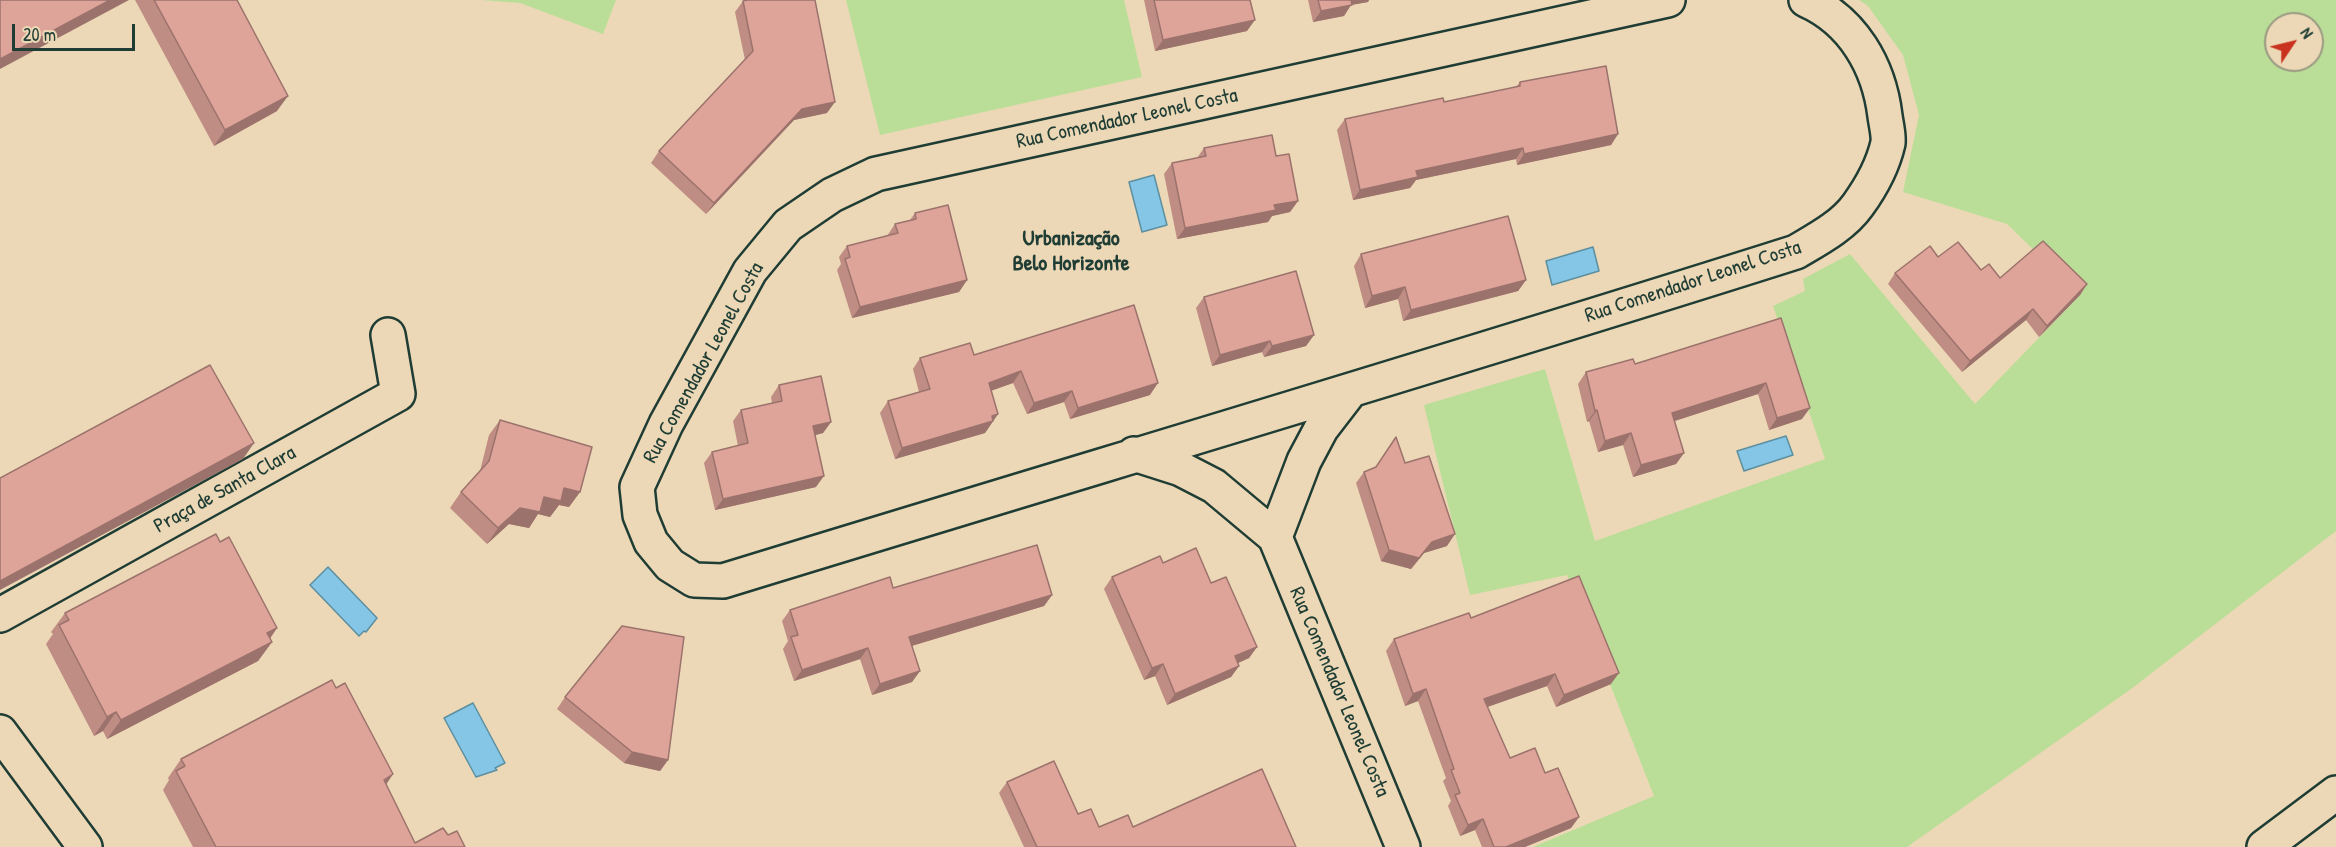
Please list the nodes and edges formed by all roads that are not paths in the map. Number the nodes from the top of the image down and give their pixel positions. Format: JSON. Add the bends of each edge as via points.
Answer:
{"nodes":[{"id":1,"x":1668,"y":0,"type":"edge"},
{"id":2,"x":1806,"y":0,"type":"edge"},
{"id":3,"x":388,"y":335,"type":"dead end"},
{"id":4,"x":1352,"y":390,"type":"junction"},
{"id":5,"x":1134,"y":454,"type":"junction"},
{"id":6,"x":1275,"y":537,"type":"junction"},
{"id":7,"x":0,"y":615,"type":"edge"},
{"id":8,"x":0,"y":732,"type":"edge"},
{"id":9,"x":2336,"y":793,"type":"edge"},
{"id":10,"x":85,"y":847,"type":"edge"},
{"id":11,"x":1403,"y":847,"type":"edge"},
{"id":12,"x":2264,"y":847,"type":"edge"}],
"edges":[{"from":1,"to":5,"type":"street","name":"Rua Comendador Leonel Costa","via":[[876,174],[841,190],[788,225],[750,271],[666,424],[637,487],[640,515],[651,542],[670,565],[694,580],[723,580]]},
{"from":2,"to":4,"type":"street","name":"Rua Comendador Leonel Costa","via":[[1824,8],[1852,32],[1870,62],[1883,97],[1888,141],[1877,176],[1857,207],[1830,232],[1796,252]]},
{"from":3,"to":7,"type":"street","name":"Praça de Santa Clara","via":[[398,394]]},
{"from":4,"to":5,"type":"street","name":"Rua Comendador Leonel Costa"},
{"from":4,"to":6,"type":"street","via":[[1321,429],[1304,461]]},
{"from":5,"to":6,"type":"street","name":"Rua Comendador Leonel Costa","via":[[1181,469],[1214,486]]},
{"from":6,"to":11,"type":"street","name":"Rua Comendador Leonel Costa"},
{"from":8,"to":10,"type":"street"},
{"from":9,"to":12,"type":"street"}]}
